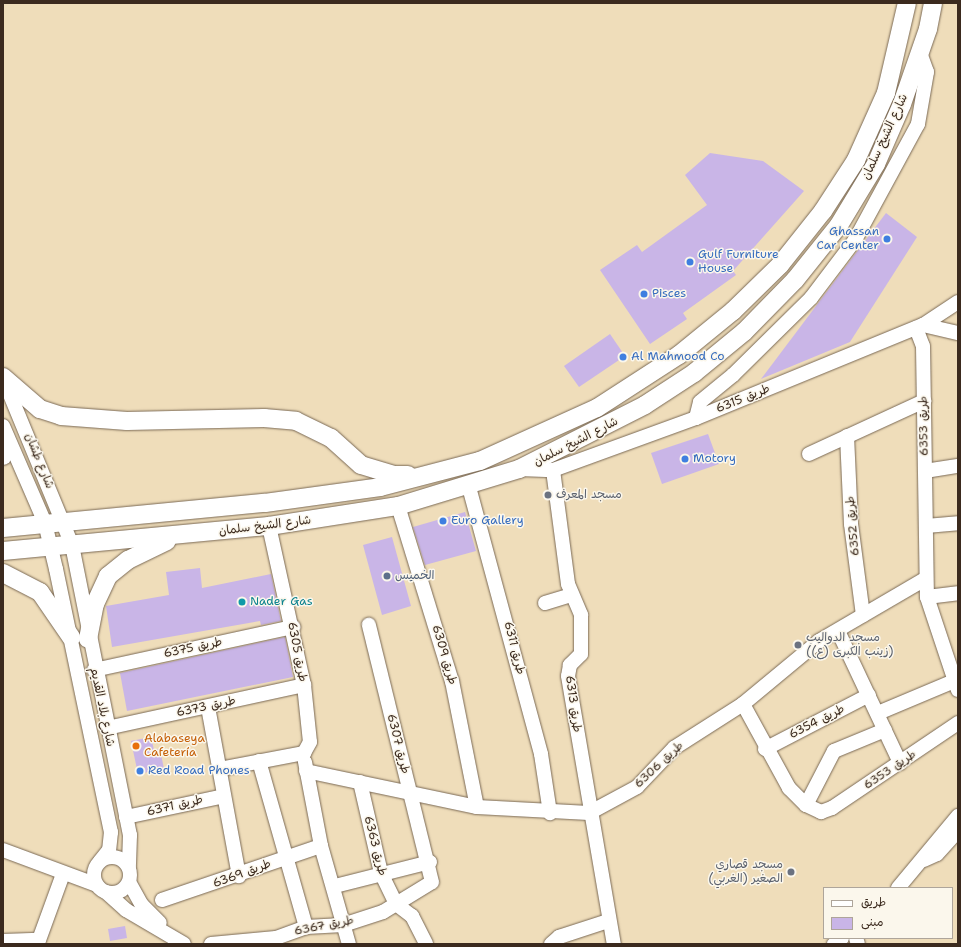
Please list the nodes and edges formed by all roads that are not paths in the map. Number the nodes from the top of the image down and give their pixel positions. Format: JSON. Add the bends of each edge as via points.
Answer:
{"nodes":[{"id":1,"x":907,"y":3,"type":"edge"},
{"id":2,"x":933,"y":3,"type":"edge"},
{"id":3,"x":920,"y":53,"type":"junction"},
{"id":4,"x":958,"y":302,"type":"edge"},
{"id":5,"x":920,"y":326,"type":"junction"},
{"id":6,"x":958,"y":333,"type":"edge"},
{"id":7,"x":733,"y":375,"type":"junction"},
{"id":8,"x":3,"y":377,"type":"edge"},
{"id":9,"x":743,"y":399,"type":"junction"},
{"id":10,"x":924,"y":401,"type":"junction"},
{"id":11,"x":696,"y":418,"type":"junction"},
{"id":12,"x":3,"y":426,"type":"edge"},
{"id":13,"x":847,"y":436,"type":"junction"},
{"id":14,"x":3,"y":451,"type":"edge"},
{"id":15,"x":809,"y":454,"type":"dead end"},
{"id":16,"x":3,"y":456,"type":"edge"},
{"id":17,"x":958,"y":466,"type":"edge"},
{"id":18,"x":519,"y":470,"type":"junction"},
{"id":19,"x":553,"y":470,"type":"junction"},
{"id":20,"x":925,"y":471,"type":"junction"},
{"id":21,"x":436,"y":474,"type":"junction"},
{"id":22,"x":469,"y":487,"type":"junction"},
{"id":23,"x":398,"y":506,"type":"junction"},
{"id":24,"x":64,"y":522,"type":"junction"},
{"id":25,"x":958,"y":523,"type":"edge"},
{"id":26,"x":45,"y":524,"type":"junction"},
{"id":27,"x":269,"y":526,"type":"junction"},
{"id":28,"x":926,"y":526,"type":"junction"},
{"id":29,"x":3,"y":528,"type":"edge"},
{"id":30,"x":178,"y":536,"type":"junction"},
{"id":31,"x":72,"y":545,"type":"junction"},
{"id":32,"x":51,"y":547,"type":"junction"},
{"id":33,"x":3,"y":551,"type":"edge"},
{"id":34,"x":3,"y":573,"type":"edge"},
{"id":35,"x":925,"y":579,"type":"junction"},
{"id":36,"x":958,"y":593,"type":"edge"},
{"id":37,"x":571,"y":595,"type":"junction"},
{"id":38,"x":927,"y":597,"type":"junction"},
{"id":39,"x":545,"y":603,"type":"dead end"},
{"id":40,"x":863,"y":615,"type":"junction"},
{"id":41,"x":369,"y":625,"type":"dead end"},
{"id":42,"x":293,"y":627,"type":"junction"},
{"id":43,"x":838,"y":631,"type":"junction"},
{"id":44,"x":80,"y":638,"type":"junction"},
{"id":45,"x":94,"y":670,"type":"junction"},
{"id":46,"x":304,"y":685,"type":"junction"},
{"id":47,"x":956,"y":685,"type":"edge"},
{"id":48,"x":869,"y":695,"type":"junction"},
{"id":49,"x":742,"y":704,"type":"junction"},
{"id":50,"x":208,"y":707,"type":"junction"},
{"id":51,"x":878,"y":713,"type":"junction"},
{"id":52,"x":958,"y":724,"type":"edge"},
{"id":53,"x":107,"y":728,"type":"junction"},
{"id":54,"x":885,"y":730,"type":"junction"},
{"id":55,"x":765,"y":749,"type":"junction"},
{"id":56,"x":304,"y":753,"type":"junction"},
{"id":57,"x":259,"y":762,"type":"junction"},
{"id":58,"x":900,"y":763,"type":"junction"},
{"id":59,"x":220,"y":769,"type":"junction"},
{"id":60,"x":306,"y":770,"type":"junction"},
{"id":61,"x":360,"y":782,"type":"junction"},
{"id":62,"x":410,"y":794,"type":"junction"},
{"id":63,"x":224,"y":796,"type":"junction"},
{"id":64,"x":806,"y":805,"type":"junction"},
{"id":65,"x":477,"y":807,"type":"junction"},
{"id":66,"x":550,"y":812,"type":"junction"},
{"id":67,"x":589,"y":813,"type":"junction"},
{"id":68,"x":958,"y":816,"type":"edge"},
{"id":69,"x":126,"y":817,"type":"junction"},
{"id":70,"x":958,"y":831,"type":"edge"},
{"id":71,"x":321,"y":846,"type":"junction"},
{"id":72,"x":3,"y":850,"type":"edge"},
{"id":73,"x":285,"y":858,"type":"junction"},
{"id":74,"x":924,"y":860,"type":"junction"},
{"id":75,"x":430,"y":862,"type":"junction"},
{"id":76,"x":99,"y":863,"type":"junction"},
{"id":77,"x":381,"y":873,"type":"junction"},
{"id":78,"x":63,"y":874,"type":"junction"},
{"id":79,"x":129,"y":875,"type":"junction"},
{"id":80,"x":239,"y":876,"type":"junction"},
{"id":81,"x":335,"y":886,"type":"junction"},
{"id":82,"x":899,"y":887,"type":"edge"},
{"id":83,"x":101,"y":888,"type":"junction"},
{"id":84,"x":162,"y":900,"type":"dead end"},
{"id":85,"x":396,"y":904,"type":"junction"},
{"id":86,"x":608,"y":921,"type":"junction"},
{"id":87,"x":343,"y":925,"type":"junction"},
{"id":88,"x":306,"y":927,"type":"junction"},
{"id":89,"x":3,"y":941,"type":"edge"},
{"id":90,"x":184,"y":944,"type":"edge"},
{"id":91,"x":211,"y":944,"type":"edge"},
{"id":92,"x":349,"y":944,"type":"edge"},
{"id":93,"x":426,"y":944,"type":"edge"},
{"id":94,"x":551,"y":944,"type":"edge"},
{"id":95,"x":614,"y":944,"type":"edge"}],
"edges":[{"from":1,"to":21,"type":"main road","name":"شارع الشيخ سلمان","via":[[886,93],[856,160],[823,211],[780,265],[733,311],[679,355],[597,408],[521,445]]},
{"from":2,"to":3,"type":"main road","name":"شارع الشيخ سلمان"},
{"from":3,"to":7,"type":"street","via":[[927,72],[918,124],[883,193],[834,271]]},
{"from":3,"to":18,"type":"main road","name":"شارع الشيخ سلمان","via":[[876,164],[839,226],[795,280],[744,332],[694,373],[604,429]]},
{"from":4,"to":5,"type":"street","name":"طريق 6315"},
{"from":5,"to":6,"type":"street"},
{"from":5,"to":9,"type":"street","name":"طريق 6315"},
{"from":5,"to":10,"type":"street","name":"طريق 6353"},
{"from":7,"to":9,"type":"street","via":[[735,390]]},
{"from":7,"to":11,"type":"street","via":[[700,402]]},
{"from":8,"to":21,"type":"main road","via":[[40,409],[61,416],[127,421],[264,418],[296,420],[332,438],[361,465],[374,471],[393,475]]},
{"from":8,"to":24,"type":"street","name":"شارع طشان"},
{"from":9,"to":11,"type":"street","name":"طريق 6315"},
{"from":10,"to":13,"type":"street"},
{"from":10,"to":20,"type":"street","name":"طريق 6353"},
{"from":11,"to":19,"type":"street","name":"طريق 6315"},
{"from":12,"to":26,"type":"street","name":"شارع طشان"},
{"from":13,"to":15,"type":"street"},
{"from":13,"to":40,"type":"street","name":"طريق 6352","via":[[851,524]]},
{"from":14,"to":16,"type":"main road"},
{"from":17,"to":20,"type":"street"},
{"from":18,"to":19,"type":"street","name":"طريق 6315"},
{"from":18,"to":22,"type":"main road","name":"شارع الشيخ سلمان"},
{"from":19,"to":37,"type":"street","name":"طريق 6313"},
{"from":20,"to":28,"type":"street","name":"طريق 6353"},
{"from":21,"to":24,"type":"main road","name":"شارع الشيخ سلمان","via":[[332,495]]},
{"from":22,"to":23,"type":"main road","name":"شارع الشيخ سلمان"},
{"from":22,"to":66,"type":"street","name":"طريق 6311","via":[[541,754]]},
{"from":23,"to":27,"type":"main road","name":"شارع الشيخ سلمان"},
{"from":23,"to":65,"type":"street","name":"طريق 6309","via":[[452,681]]},
{"from":24,"to":26,"type":"main road","name":"شارع الشيخ سلمان"},
{"from":24,"to":31,"type":"street","name":"شارع طشان"},
{"from":25,"to":28,"type":"street"},
{"from":26,"to":29,"type":"main road","name":"شارع الشيخ سلمان"},
{"from":26,"to":32,"type":"street","name":"شارع طشان"},
{"from":27,"to":30,"type":"main road","name":"شارع الشيخ سلمان"},
{"from":27,"to":42,"type":"street","name":"طريق 6305"},
{"from":28,"to":35,"type":"street","name":"طريق 6353"},
{"from":30,"to":31,"type":"main road","name":"شارع الشيخ سلمان"},
{"from":30,"to":44,"type":"main road","via":[[128,560],[108,576]]},
{"from":31,"to":32,"type":"main road","name":"شارع الشيخ سلمان"},
{"from":31,"to":44,"type":"street","name":"شارع بلاد القديم"},
{"from":32,"to":33,"type":"main road","name":"شارع الشيخ سلمان"},
{"from":32,"to":44,"type":"street","name":"شارع بلاد القديم"},
{"from":34,"to":44,"type":"main road","via":[[40,592]]},
{"from":35,"to":38,"type":"street","name":"طريق 6353"},
{"from":35,"to":40,"type":"street","name":"طريق 6306"},
{"from":36,"to":38,"type":"street"},
{"from":37,"to":39,"type":"street"},
{"from":37,"to":67,"type":"street","name":"طريق 6313","via":[[581,615],[582,651],[570,665],[568,676]]},
{"from":38,"to":47,"type":"street","name":"طريق 6353"},
{"from":40,"to":43,"type":"street","name":"طريق 6306"},
{"from":41,"to":62,"type":"street","name":"طريق 6307"},
{"from":42,"to":45,"type":"street","name":"طريق 6375"},
{"from":42,"to":46,"type":"street","name":"طريق 6305"},
{"from":43,"to":48,"type":"street"},
{"from":43,"to":49,"type":"street","name":"طريق 6306","via":[[796,657]]},
{"from":44,"to":45,"type":"street","name":"شارع بلاد القديم"},
{"from":44,"to":76,"type":"street","name":"شارع بلاد القديم","via":[[111,832],[109,850]]},
{"from":45,"to":53,"type":"street","name":"شارع بلاد القديم"},
{"from":46,"to":50,"type":"street","name":"طريق 6373"},
{"from":46,"to":56,"type":"street","name":"طريق 6305","via":[[310,742]]},
{"from":47,"to":51,"type":"street","name":"طريق 6353"},
{"from":48,"to":51,"type":"street"},
{"from":48,"to":55,"type":"street","name":"طريق 6354"},
{"from":49,"to":55,"type":"street"},
{"from":49,"to":67,"type":"street","name":"طريق 6306","via":[[674,748],[631,791]]},
{"from":50,"to":53,"type":"street","name":"طريق 6373"},
{"from":50,"to":59,"type":"street"},
{"from":51,"to":54,"type":"street"},
{"from":52,"to":58,"type":"street","name":"طريق 6353"},
{"from":53,"to":69,"type":"street","name":"شارع بلاد القديم"},
{"from":54,"to":58,"type":"street"},
{"from":54,"to":64,"type":"street","via":[[834,751]]},
{"from":55,"to":64,"type":"street","via":[[789,788]]},
{"from":56,"to":57,"type":"street"},
{"from":56,"to":60,"type":"street"},
{"from":57,"to":59,"type":"street"},
{"from":57,"to":73,"type":"street"},
{"from":58,"to":64,"type":"street","name":"طريق 6353","via":[[832,808],[821,812]]},
{"from":59,"to":63,"type":"street"},
{"from":60,"to":61,"type":"street","name":"طريق 6306"},
{"from":60,"to":71,"type":"street"},
{"from":61,"to":62,"type":"street","name":"طريق 6306"},
{"from":61,"to":77,"type":"street","name":"طريق 6363"},
{"from":62,"to":65,"type":"street","name":"طريق 6306"},
{"from":62,"to":75,"type":"street","name":"طريق 6307"},
{"from":63,"to":69,"type":"street","name":"طريق 6371"},
{"from":63,"to":80,"type":"street"},
{"from":65,"to":66,"type":"street","name":"طريق 6306"},
{"from":66,"to":67,"type":"street","name":"طريق 6306"},
{"from":67,"to":86,"type":"street","name":"طريق 6313"},
{"from":68,"to":74,"type":"street","via":[[930,847]]},
{"from":69,"to":79,"type":"street","name":"شارع بلاد القديم","via":[[130,843]]},
{"from":70,"to":74,"type":"street","via":[[937,854]]},
{"from":71,"to":73,"type":"street","name":"طريق 6369"},
{"from":71,"to":81,"type":"street"},
{"from":72,"to":78,"type":"street"},
{"from":73,"to":80,"type":"street","name":"طريق 6369"},
{"from":73,"to":88,"type":"street"},
{"from":74,"to":82,"type":"street"},
{"from":75,"to":77,"type":"street"},
{"from":75,"to":85,"type":"street","name":"طريق 6367","via":[[432,882]]},
{"from":76,"to":78,"type":"street"},
{"from":76,"to":79,"type":"street","via":[[116,858]]},
{"from":76,"to":83,"type":"street","via":[[94,875]]},
{"from":77,"to":81,"type":"street"},
{"from":77,"to":85,"type":"street","name":"طريق 6363"},
{"from":78,"to":83,"type":"street"},
{"from":78,"to":89,"type":"street","via":[[42,937],[34,941]]},
{"from":79,"to":83,"type":"street","via":[[119,892]]},
{"from":79,"to":90,"type":"street","via":[[150,914]]},
{"from":80,"to":84,"type":"street","name":"طريق 6369"},
{"from":81,"to":87,"type":"street"},
{"from":83,"to":90,"type":"street","via":[[126,910]]},
{"from":85,"to":87,"type":"street","name":"طريق 6367"},
{"from":85,"to":93,"type":"street","name":"طريق 6363","via":[[412,916]]},
{"from":86,"to":94,"type":"street","via":[[559,937]]},
{"from":86,"to":95,"type":"street","name":"طريق 6313"},
{"from":87,"to":88,"type":"street","name":"طريق 6367"},
{"from":87,"to":92,"type":"street"},
{"from":88,"to":91,"type":"street","name":"طريق 6367","via":[[276,938]]}]}
